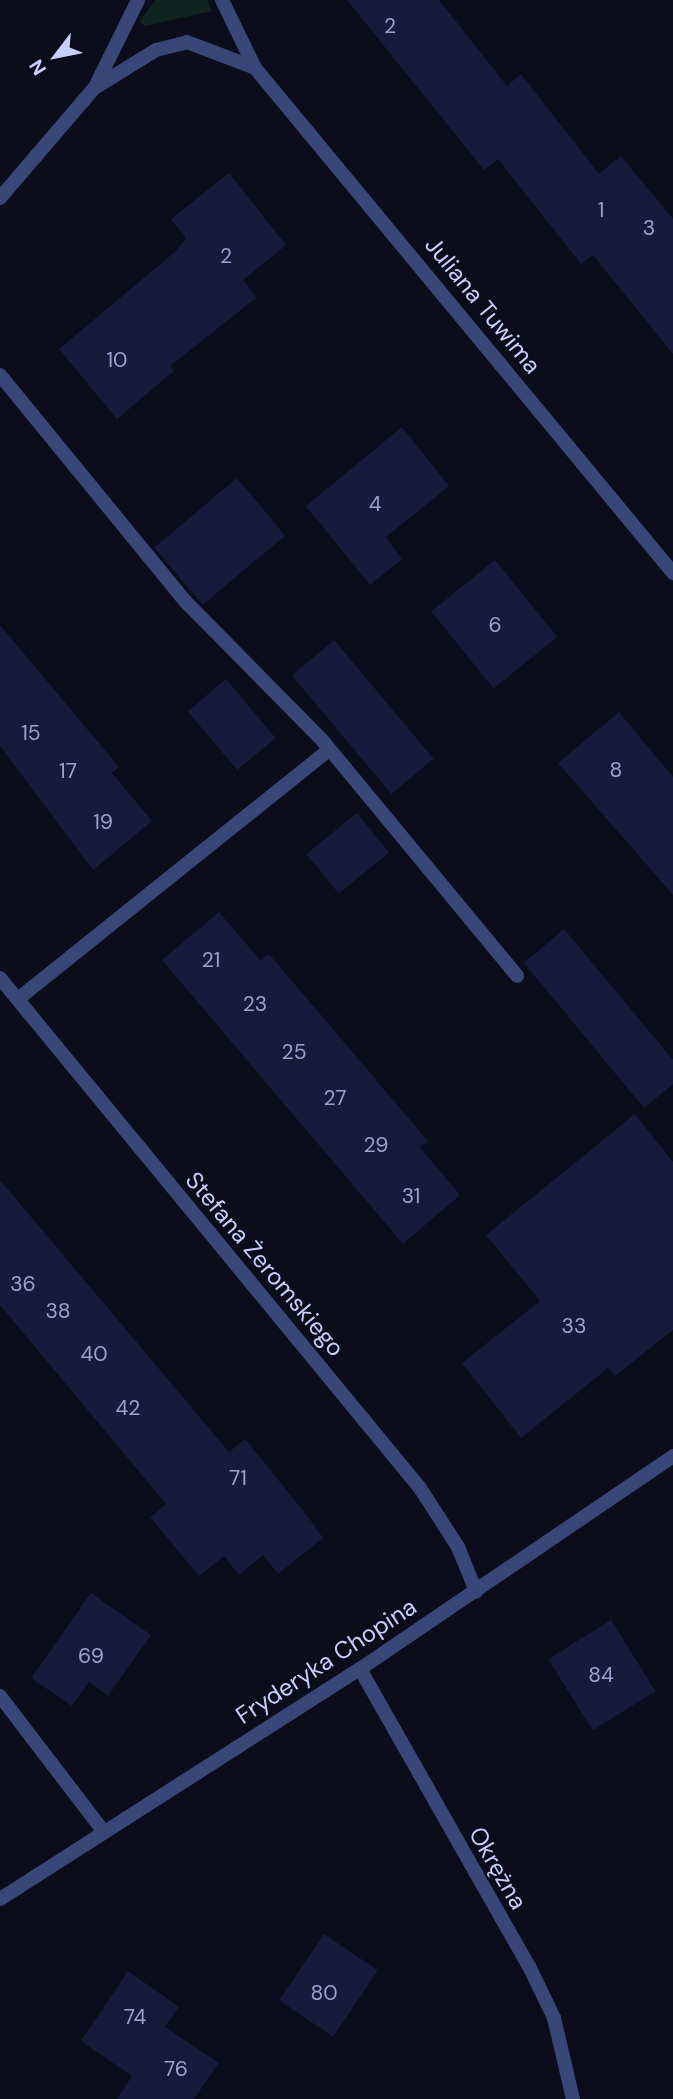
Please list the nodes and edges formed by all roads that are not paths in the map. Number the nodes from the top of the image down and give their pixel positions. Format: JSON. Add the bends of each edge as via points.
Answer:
{"nodes":[{"id":1,"x":138,"y":0,"type":"edge"},
{"id":2,"x":222,"y":0,"type":"edge"},
{"id":3,"x":255,"y":68,"type":"junction"},
{"id":4,"x":95,"y":88,"type":"junction"},
{"id":5,"x":5,"y":181,"type":"edge"},
{"id":6,"x":0,"y":198,"type":"edge"},
{"id":7,"x":0,"y":375,"type":"edge"},
{"id":8,"x":673,"y":573,"type":"edge"},
{"id":9,"x":329,"y":750,"type":"junction"},
{"id":10,"x":517,"y":975,"type":"dead end"},
{"id":11,"x":0,"y":978,"type":"edge"},
{"id":12,"x":18,"y":999,"type":"junction"},
{"id":13,"x":673,"y":1456,"type":"edge"},
{"id":14,"x":476,"y":1591,"type":"junction"},
{"id":15,"x":360,"y":1668,"type":"junction"},
{"id":16,"x":0,"y":1696,"type":"edge"},
{"id":17,"x":104,"y":1832,"type":"junction"},
{"id":18,"x":0,"y":1899,"type":"edge"},
{"id":19,"x":573,"y":2099,"type":"edge"}],
"edges":[{"from":1,"to":4,"type":"street"},
{"from":2,"to":3,"type":"street","name":"Juliana Tuwima"},
{"from":3,"to":4,"type":"street","name":"Juliana Tuwima","via":[[187,42],[156,50]]},
{"from":3,"to":8,"type":"street","name":"Juliana Tuwima"},
{"from":4,"to":5,"type":"street"},
{"from":5,"to":6,"type":"street"},
{"from":7,"to":9,"type":"street","via":[[187,602]]},
{"from":9,"to":10,"type":"street"},
{"from":9,"to":12,"type":"street"},
{"from":11,"to":12,"type":"street","name":"Stefana Żeromskiego"},
{"from":12,"to":14,"type":"street","name":"Stefana Żeromskiego","via":[[420,1488],[458,1546]]},
{"from":13,"to":14,"type":"street","name":"Fryderyka Chopina"},
{"from":14,"to":15,"type":"street","name":"Fryderyka Chopina"},
{"from":15,"to":17,"type":"street","name":"Fryderyka Chopina"},
{"from":15,"to":19,"type":"street","name":"Okrężna","via":[[529,1966],[554,2018]]},
{"from":16,"to":17,"type":"street"},
{"from":17,"to":18,"type":"street","name":"Fryderyka Chopina"}]}
